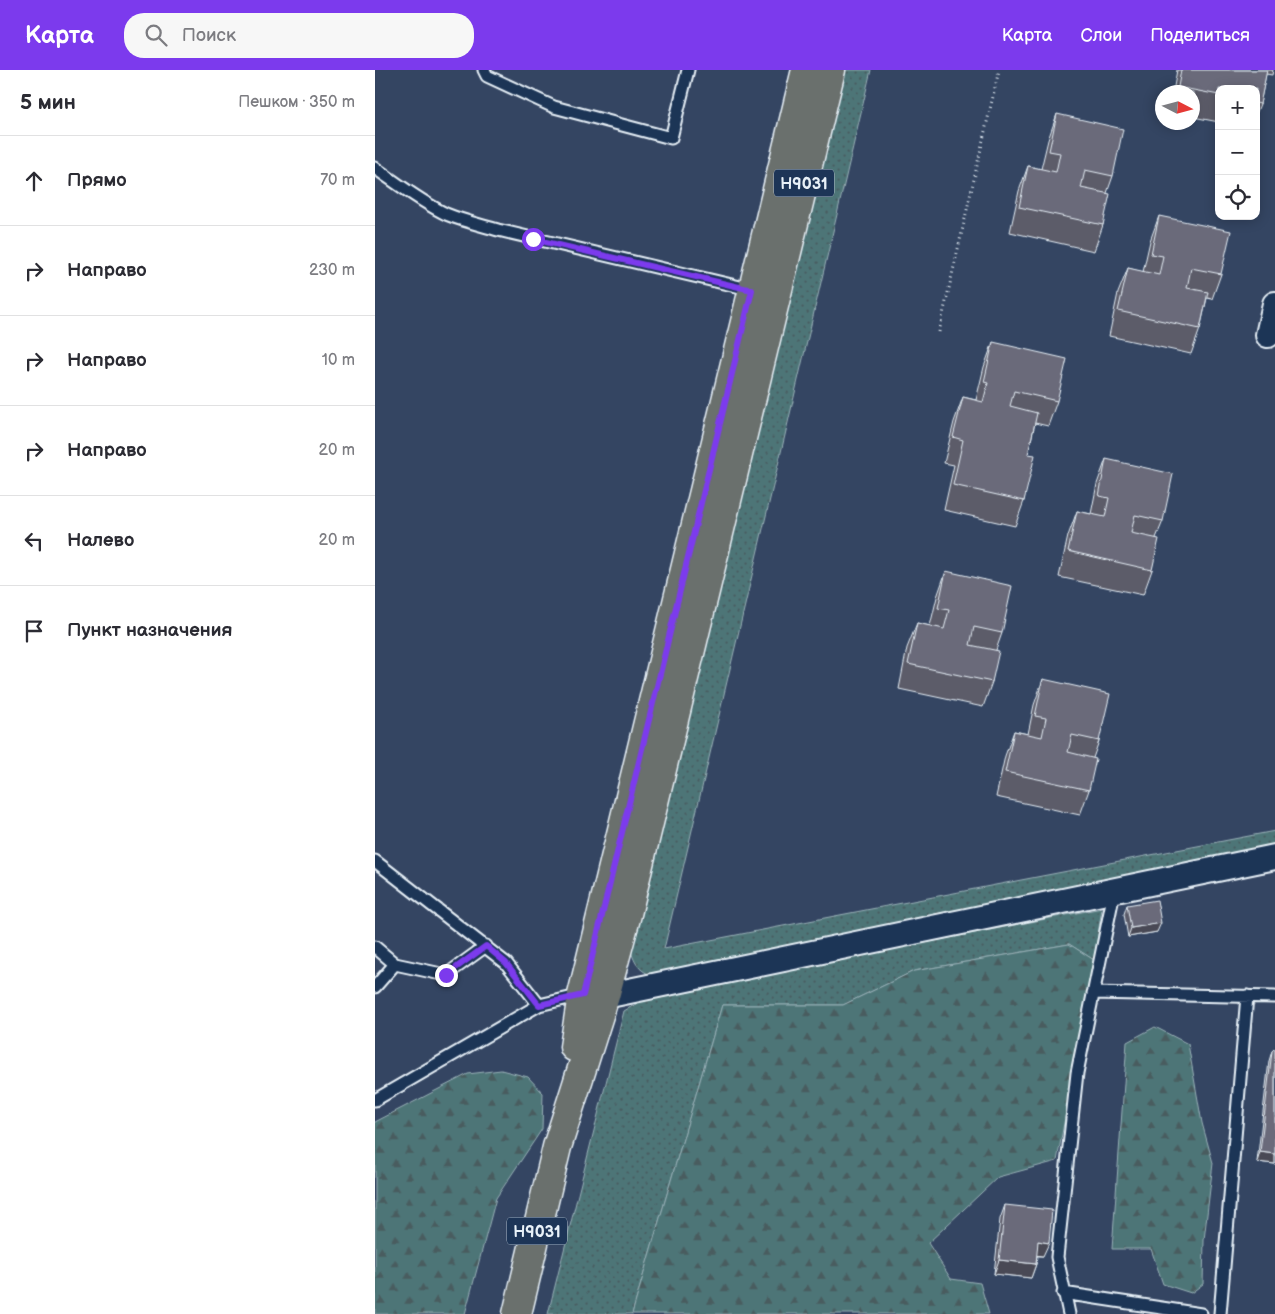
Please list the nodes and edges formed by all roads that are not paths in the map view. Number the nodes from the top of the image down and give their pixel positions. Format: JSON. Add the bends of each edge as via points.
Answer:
{"nodes":[{"id":1,"x":483,"y":70,"type":"edge"},
{"id":2,"x":687,"y":70,"type":"edge"},
{"id":3,"x":806,"y":70,"type":"edge"},
{"id":4,"x":831,"y":70,"type":"edge"},
{"id":5,"x":375,"y":168,"type":"edge"},
{"id":6,"x":764,"y":293,"type":"junction"},
{"id":7,"x":1275,"y":304,"type":"edge"},
{"id":8,"x":1268,"y":335,"type":"dead end"},
{"id":9,"x":1275,"y":857,"type":"edge"},
{"id":10,"x":375,"y":861,"type":"edge"},
{"id":11,"x":1114,"y":892,"type":"junction"},
{"id":12,"x":486,"y":946,"type":"junction"},
{"id":13,"x":375,"y":947,"type":"edge"},
{"id":14,"x":395,"y":964,"type":"junction"},
{"id":15,"x":375,"y":987,"type":"edge"},
{"id":16,"x":1093,"y":993,"type":"junction"},
{"id":17,"x":594,"y":996,"type":"junction"},
{"id":18,"x":1247,"y":996,"type":"junction"},
{"id":19,"x":1275,"y":996,"type":"edge"},
{"id":20,"x":539,"y":1005,"type":"junction"},
{"id":21,"x":375,"y":1100,"type":"edge"},
{"id":22,"x":1063,"y":1293,"type":"junction"},
{"id":23,"x":517,"y":1314,"type":"edge"},
{"id":24,"x":1069,"y":1314,"type":"edge"},
{"id":25,"x":1201,"y":1314,"type":"edge"},
{"id":26,"x":1220,"y":1314,"type":"edge"}],
"edges":[{"from":1,"to":2,"type":"lane","via":[[487,76],[554,108],[671,138]]},
{"from":3,"to":6,"type":"main road","number":"Н9031"},
{"from":4,"to":6,"type":"main road","number":"Н9031"},
{"from":5,"to":6,"type":"lane","via":[[446,214],[498,230]]},
{"from":6,"to":17,"type":"main road","number":"Н9031","via":[[627,914]]},
{"from":7,"to":8,"type":"street"},
{"from":9,"to":11,"type":"street"},
{"from":10,"to":12,"type":"lane"},
{"from":11,"to":16,"type":"lane"},
{"from":11,"to":17,"type":"street"},
{"from":12,"to":14,"type":"lane","via":[[446,975]]},
{"from":12,"to":20,"type":"lane","via":[[506,963]]},
{"from":13,"to":14,"type":"lane"},
{"from":14,"to":15,"type":"lane"},
{"from":16,"to":18,"type":"lane"},
{"from":16,"to":22,"type":"lane","via":[[1077,1073],[1057,1257]]},
{"from":17,"to":20,"type":"lane"},
{"from":17,"to":23,"type":"main road","number":"Н9031"},
{"from":18,"to":19,"type":"lane"},
{"from":18,"to":26,"type":"lane"},
{"from":20,"to":21,"type":"lane"},
{"from":22,"to":24,"type":"lane"},
{"from":22,"to":25,"type":"lane"}]}
